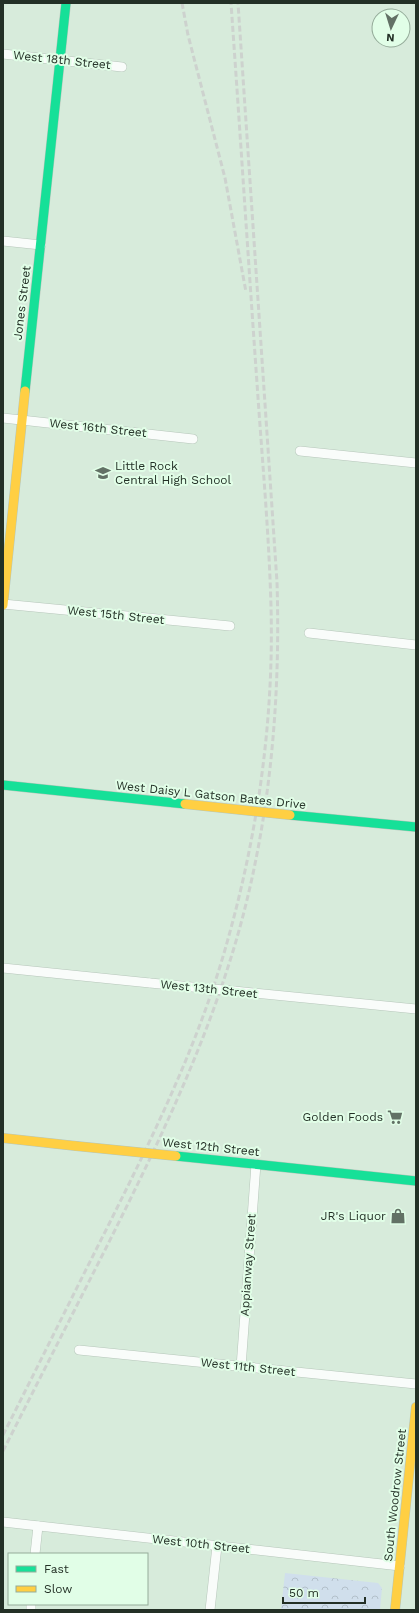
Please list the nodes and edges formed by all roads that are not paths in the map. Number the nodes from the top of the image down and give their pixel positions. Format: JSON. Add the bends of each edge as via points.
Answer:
{"nodes":[{"id":1,"x":66,"y":3,"type":"edge"},
{"id":2,"x":3,"y":54,"type":"edge"},
{"id":3,"x":59,"y":60,"type":"junction"},
{"id":4,"x":122,"y":67,"type":"dead end"},
{"id":5,"x":3,"y":241,"type":"edge"},
{"id":6,"x":41,"y":245,"type":"junction"},
{"id":7,"x":3,"y":418,"type":"edge"},
{"id":8,"x":23,"y":420,"type":"junction"},
{"id":9,"x":193,"y":439,"type":"dead end"},
{"id":10,"x":300,"y":451,"type":"dead end"},
{"id":11,"x":416,"y":463,"type":"edge"},
{"id":12,"x":3,"y":605,"type":"edge"},
{"id":13,"x":230,"y":626,"type":"dead end"},
{"id":14,"x":309,"y":633,"type":"dead end"},
{"id":15,"x":416,"y":645,"type":"edge"},
{"id":16,"x":3,"y":785,"type":"edge"},
{"id":17,"x":416,"y":827,"type":"edge"},
{"id":18,"x":3,"y":968,"type":"edge"},
{"id":19,"x":416,"y":1009,"type":"edge"},
{"id":20,"x":3,"y":1138,"type":"edge"},
{"id":21,"x":256,"y":1164,"type":"junction"},
{"id":22,"x":416,"y":1181,"type":"edge"},
{"id":23,"x":79,"y":1350,"type":"dead end"},
{"id":24,"x":241,"y":1366,"type":"junction"},
{"id":25,"x":416,"y":1384,"type":"edge"},
{"id":26,"x":416,"y":1407,"type":"edge"},
{"id":27,"x":3,"y":1522,"type":"edge"},
{"id":28,"x":38,"y":1526,"type":"junction"},
{"id":29,"x":217,"y":1546,"type":"junction"},
{"id":30,"x":36,"y":1553,"type":"edge"},
{"id":31,"x":400,"y":1566,"type":"junction"},
{"id":32,"x":210,"y":1610,"type":"edge"},
{"id":33,"x":395,"y":1610,"type":"edge"}],
"edges":[{"from":1,"to":3,"type":"street","name":"Jones Street"},
{"from":2,"to":3,"type":"street","name":"West 18th Street"},
{"from":3,"to":4,"type":"street","name":"West 18th Street"},
{"from":3,"to":6,"type":"street","name":"Jones Street"},
{"from":5,"to":6,"type":"street"},
{"from":6,"to":8,"type":"street","name":"Jones Street"},
{"from":7,"to":8,"type":"street","name":"West 16th Street"},
{"from":8,"to":9,"type":"street","name":"West 16th Street"},
{"from":8,"to":12,"type":"street","name":"Jones Street"},
{"from":10,"to":11,"type":"street"},
{"from":12,"to":13,"type":"street","name":"West 15th Street"},
{"from":14,"to":15,"type":"street"},
{"from":16,"to":17,"type":"street","name":"West Daisy L Gatson Bates Drive","bridge":true},
{"from":18,"to":19,"type":"street","name":"West 13th Street","bridge":true},
{"from":20,"to":21,"type":"street","name":"West 12th Street","bridge":true},
{"from":21,"to":22,"type":"street","name":"West 12th Street"},
{"from":21,"to":24,"type":"street","name":"Appianway Street"},
{"from":23,"to":24,"type":"street","name":"West 11th Street"},
{"from":24,"to":25,"type":"street","name":"West 11th Street"},
{"from":26,"to":31,"type":"street","name":"South Woodrow Street"},
{"from":27,"to":28,"type":"street","name":"West 10th Street"},
{"from":28,"to":29,"type":"street","name":"West 10th Street"},
{"from":28,"to":30,"type":"street"},
{"from":29,"to":31,"type":"street","name":"West 10th Street"},
{"from":29,"to":32,"type":"street"},
{"from":31,"to":33,"type":"street","name":"South Woodrow Street"}]}
